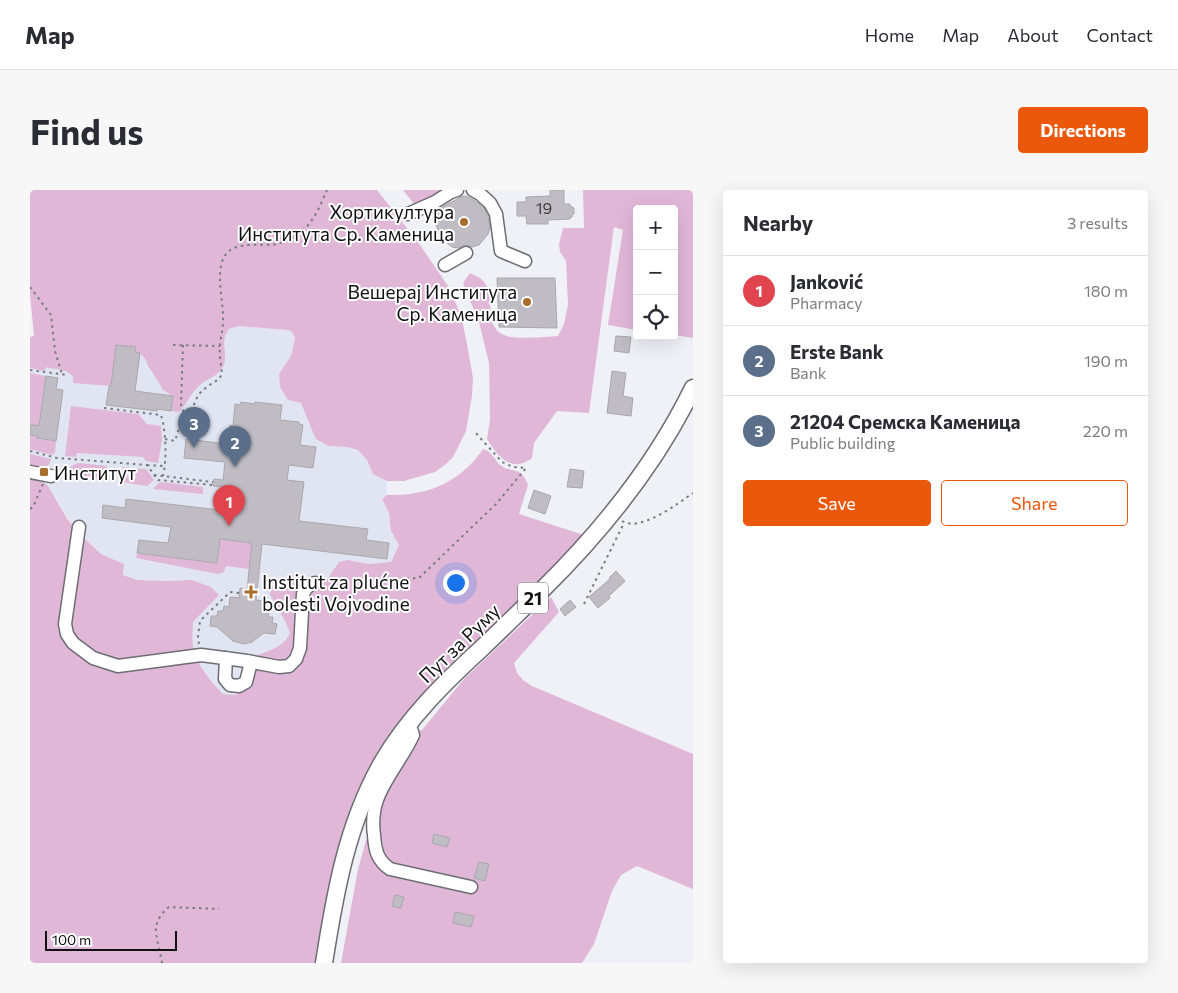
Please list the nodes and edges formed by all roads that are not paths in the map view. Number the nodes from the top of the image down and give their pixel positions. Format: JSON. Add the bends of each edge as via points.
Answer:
{"nodes":[{"id":1,"x":457,"y":190,"type":"edge"},
{"id":2,"x":472,"y":190,"type":"edge"},
{"id":3,"x":408,"y":214,"type":"dead end"},
{"id":4,"x":466,"y":253,"type":"dead end"},
{"id":5,"x":526,"y":262,"type":"dead end"},
{"id":6,"x":445,"y":265,"type":"dead end"},
{"id":7,"x":693,"y":388,"type":"edge"},
{"id":8,"x":30,"y":472,"type":"edge"},
{"id":9,"x":49,"y":475,"type":"road end"},
{"id":10,"x":79,"y":527,"type":"dead end"},
{"id":11,"x":315,"y":583,"type":"dead end"},
{"id":12,"x":226,"y":658,"type":"junction"},
{"id":13,"x":251,"y":662,"type":"junction"},
{"id":14,"x":409,"y":722,"type":"junction"},
{"id":15,"x":471,"y":887,"type":"dead end"},
{"id":16,"x":324,"y":963,"type":"edge"}],
"edges":[{"from":1,"to":3,"type":"street"},
{"from":2,"to":5,"type":"street","via":[[490,203],[496,214],[501,251]]},
{"from":4,"to":6,"type":"street"},
{"from":7,"to":14,"type":"main road","name":"Пут за Руму","number":"21","via":[[618,518],[596,534],[460,667]]},
{"from":8,"to":9,"type":"street"},
{"from":10,"to":12,"type":"street","via":[[65,624],[73,643],[93,658],[118,666],[201,656]]},
{"from":11,"to":13,"type":"street","via":[[309,585],[303,594],[300,648],[296,659],[288,666],[279,667]]},
{"from":12,"to":13,"type":"street"},
{"from":12,"to":13,"type":"street","via":[[226,679],[230,685],[239,686],[246,682]]},
{"from":14,"to":15,"type":"street","via":[[413,735],[385,782],[375,806],[373,825],[377,854],[390,869]]},
{"from":14,"to":16,"type":"main road","name":"Пут за Руму","number":"21","via":[[383,761],[357,815],[345,852]]}]}
